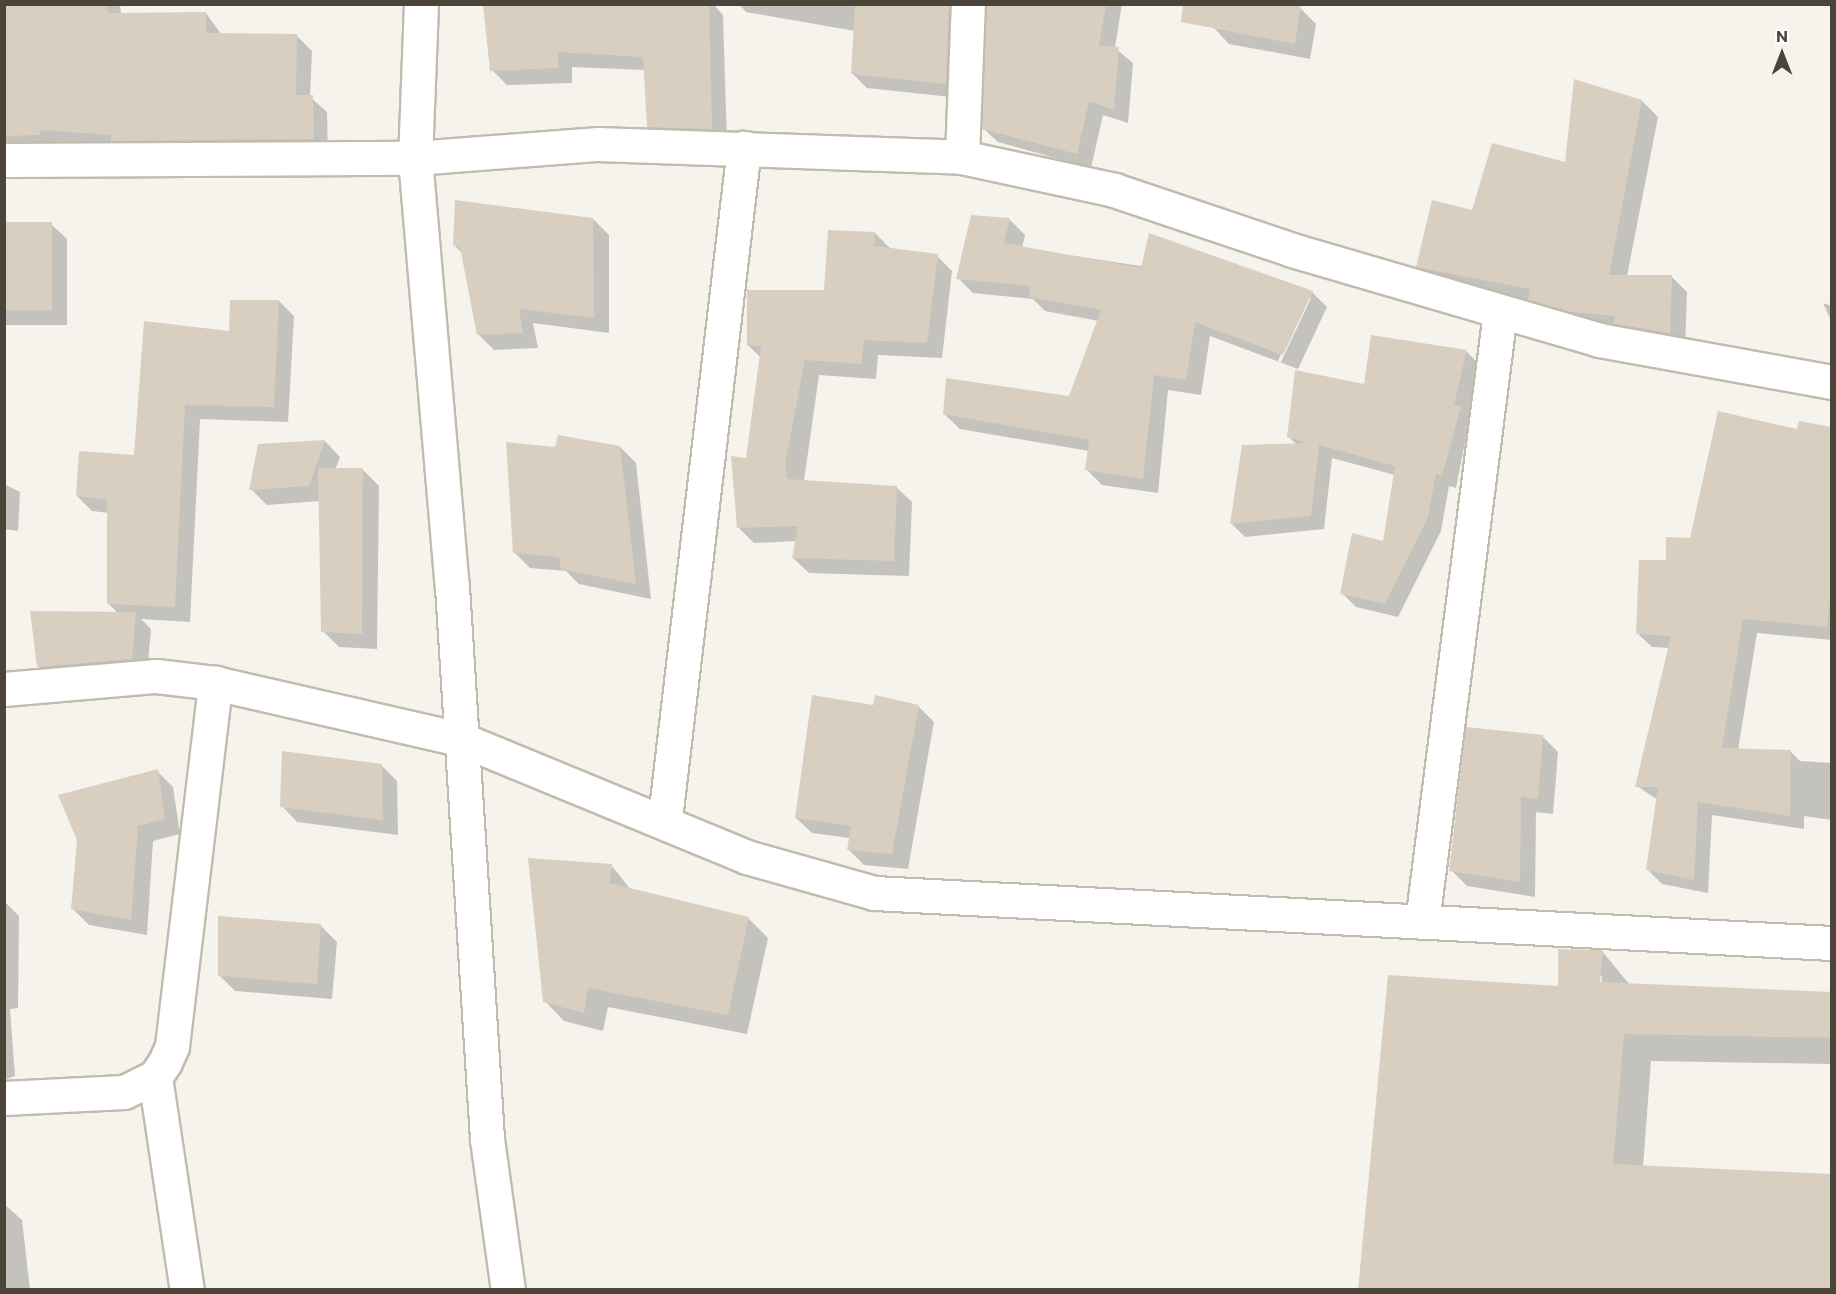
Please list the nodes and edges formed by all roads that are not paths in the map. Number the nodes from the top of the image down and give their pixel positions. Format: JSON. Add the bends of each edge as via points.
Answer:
{"nodes":[{"id":1,"x":421,"y":4,"type":"edge"},
{"id":2,"x":968,"y":4,"type":"edge"},
{"id":3,"x":744,"y":148,"type":"junction"},
{"id":4,"x":962,"y":157,"type":"junction"},
{"id":5,"x":415,"y":158,"type":"junction"},
{"id":6,"x":4,"y":160,"type":"edge"},
{"id":7,"x":1500,"y":312,"type":"junction"},
{"id":8,"x":1832,"y":382,"type":"edge"},
{"id":9,"x":215,"y":682,"type":"junction"},
{"id":10,"x":4,"y":689,"type":"edge"},
{"id":11,"x":463,"y":740,"type":"junction"},
{"id":12,"x":665,"y":818,"type":"junction"},
{"id":13,"x":1422,"y":922,"type":"junction"},
{"id":14,"x":1832,"y":943,"type":"edge"},
{"id":15,"x":155,"y":1077,"type":"junction"},
{"id":16,"x":4,"y":1098,"type":"edge"},
{"id":17,"x":187,"y":1290,"type":"edge"},
{"id":18,"x":508,"y":1290,"type":"edge"}],
"edges":[{"from":1,"to":5,"type":"street"},
{"from":2,"to":4,"type":"street"},
{"from":3,"to":4,"type":"street"},
{"from":3,"to":5,"type":"street","via":[[598,144]]},
{"from":3,"to":12,"type":"street"},
{"from":4,"to":7,"type":"street","via":[[1114,190]]},
{"from":5,"to":6,"type":"street"},
{"from":5,"to":11,"type":"street"},
{"from":7,"to":8,"type":"street","via":[[1599,340]]},
{"from":7,"to":13,"type":"street"},
{"from":9,"to":10,"type":"street","via":[[156,676]]},
{"from":9,"to":11,"type":"street"},
{"from":9,"to":15,"type":"street","via":[[172,1046]]},
{"from":11,"to":12,"type":"street"},
{"from":11,"to":18,"type":"street","via":[[488,1139]]},
{"from":12,"to":13,"type":"street","via":[[747,857],[874,893]]},
{"from":13,"to":14,"type":"street"},
{"from":15,"to":16,"type":"street","via":[[124,1092]]},
{"from":15,"to":17,"type":"street"}]}
